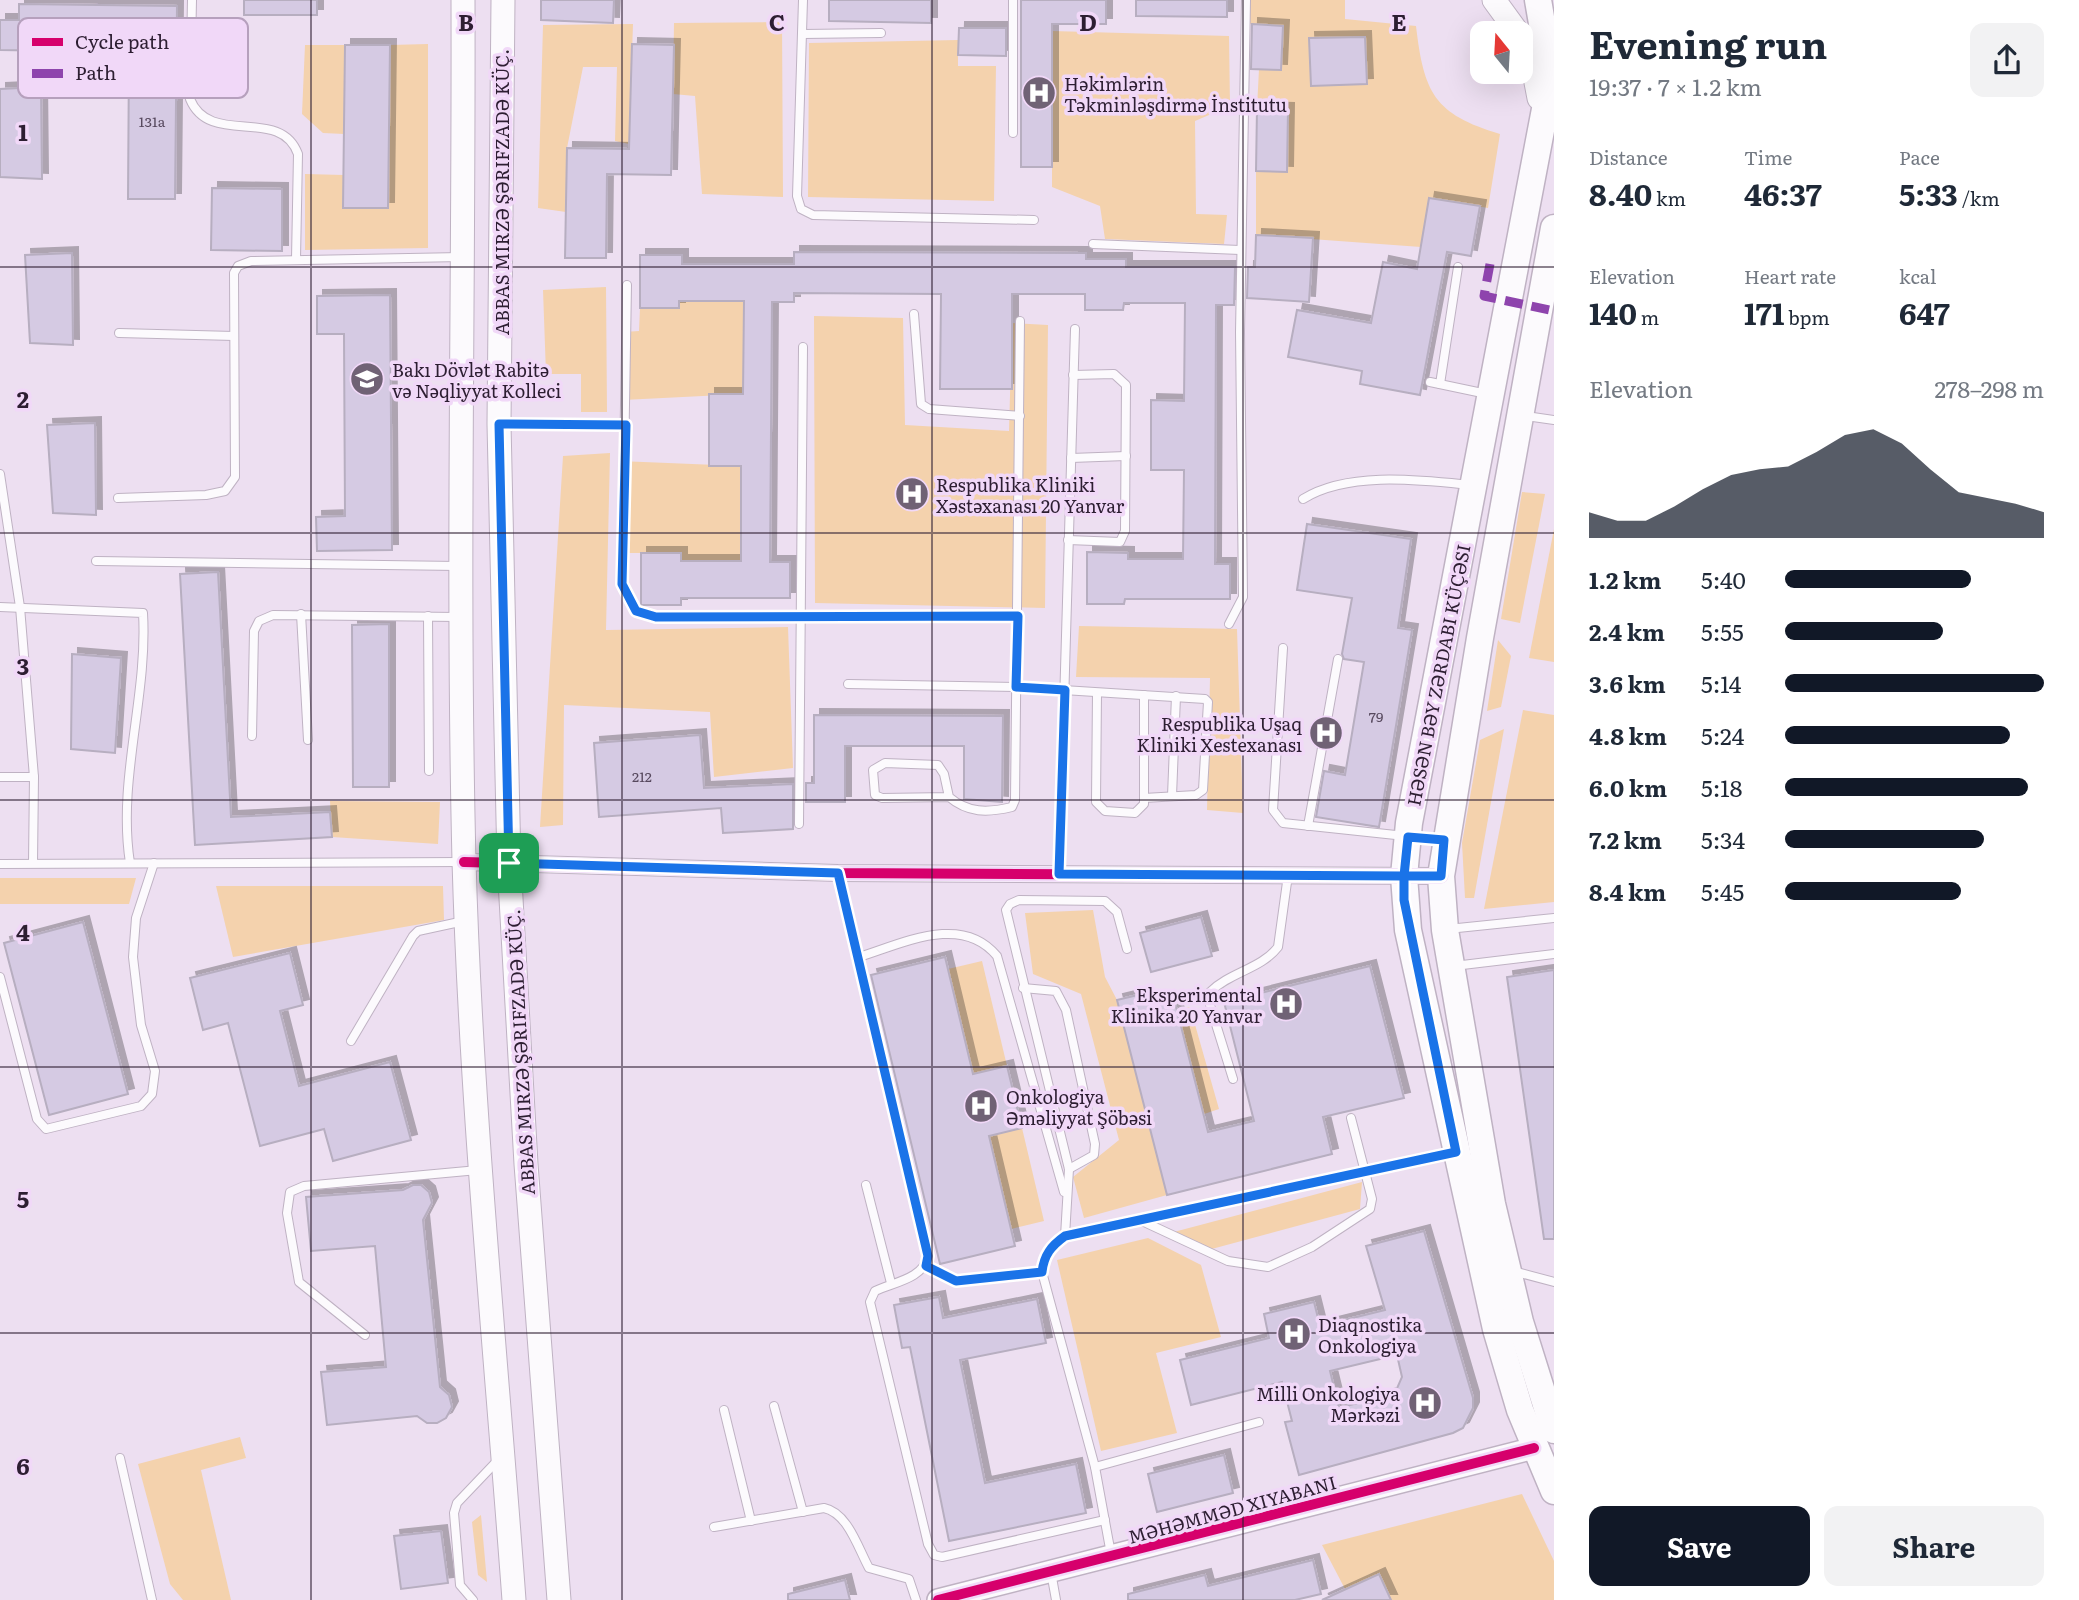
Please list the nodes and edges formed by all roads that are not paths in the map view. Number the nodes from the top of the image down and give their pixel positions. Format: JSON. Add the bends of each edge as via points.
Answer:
{"nodes":[{"id":1,"x":192,"y":0,"type":"edge"},
{"id":2,"x":463,"y":0,"type":"edge"},
{"id":3,"x":503,"y":0,"type":"edge"},
{"id":4,"x":803,"y":0,"type":"edge"},
{"id":5,"x":1013,"y":0,"type":"edge"},
{"id":6,"x":1246,"y":0,"type":"edge"},
{"id":7,"x":1494,"y":0,"type":"edge"},
{"id":8,"x":1538,"y":0,"type":"edge"},
{"id":9,"x":192,"y":18,"type":"edge"},
{"id":10,"x":1509,"y":21,"type":"edge"},
{"id":11,"x":881,"y":33,"type":"dead end"},
{"id":12,"x":803,"y":34,"type":"junction"},
{"id":13,"x":1533,"y":72,"type":"edge"},
{"id":14,"x":190,"y":98,"type":"edge"},
{"id":15,"x":1013,"y":134,"type":"dead end"},
{"id":16,"x":1541,"y":139,"type":"junction"},
{"id":17,"x":1034,"y":220,"type":"dead end"},
{"id":18,"x":1554,"y":228,"type":"edge"},
{"id":19,"x":1093,"y":244,"type":"dead end"},
{"id":20,"x":1240,"y":250,"type":"junction"},
{"id":21,"x":464,"y":257,"type":"junction"},
{"id":22,"x":296,"y":259,"type":"junction"},
{"id":23,"x":1458,"y":267,"type":"dead end"},
{"id":24,"x":627,"y":285,"type":"dead end"},
{"id":25,"x":914,"y":314,"type":"dead end"},
{"id":26,"x":1020,"y":321,"type":"dead end"},
{"id":27,"x":1075,"y":329,"type":"dead end"},
{"id":28,"x":119,"y":332,"type":"dead end"},
{"id":29,"x":234,"y":336,"type":"junction"},
{"id":30,"x":803,"y":347,"type":"dead end"},
{"id":31,"x":1073,"y":374,"type":"junction"},
{"id":32,"x":1430,"y":382,"type":"dead end"},
{"id":33,"x":1440,"y":384,"type":"junction"},
{"id":34,"x":1490,"y":394,"type":"junction"},
{"id":35,"x":1020,"y":416,"type":"junction"},
{"id":36,"x":1521,"y":416,"type":"junction"},
{"id":37,"x":1554,"y":420,"type":"edge"},
{"id":38,"x":499,"y":424,"type":"junction"},
{"id":39,"x":626,"y":425,"type":"junction"},
{"id":40,"x":1126,"y":456,"type":"junction"},
{"id":41,"x":1071,"y":458,"type":"junction"},
{"id":42,"x":0,"y":474,"type":"edge"},
{"id":43,"x":1473,"y":485,"type":"junction"},
{"id":44,"x":118,"y":498,"type":"dead end"},
{"id":45,"x":1303,"y":499,"type":"dead end"},
{"id":46,"x":1068,"y":540,"type":"junction"},
{"id":47,"x":96,"y":561,"type":"dead end"},
{"id":48,"x":461,"y":566,"type":"junction"},
{"id":49,"x":0,"y":607,"type":"edge"},
{"id":50,"x":20,"y":607,"type":"junction"},
{"id":51,"x":300,"y":614,"type":"junction"},
{"id":52,"x":428,"y":616,"type":"junction"},
{"id":53,"x":801,"y":616,"type":"junction"},
{"id":54,"x":1018,"y":616,"type":"junction"},
{"id":55,"x":459,"y":617,"type":"junction"},
{"id":56,"x":1229,"y":624,"type":"dead end"},
{"id":57,"x":1283,"y":648,"type":"dead end"},
{"id":58,"x":1338,"y":659,"type":"dead end"},
{"id":59,"x":848,"y":684,"type":"dead end"},
{"id":60,"x":1016,"y":687,"type":"junction"},
{"id":61,"x":1065,"y":690,"type":"junction"},
{"id":62,"x":1097,"y":693,"type":"junction"},
{"id":63,"x":1144,"y":695,"type":"junction"},
{"id":64,"x":1176,"y":696,"type":"junction"},
{"id":65,"x":252,"y":736,"type":"dead end"},
{"id":66,"x":308,"y":740,"type":"dead end"},
{"id":67,"x":429,"y":771,"type":"dead end"},
{"id":68,"x":0,"y":777,"type":"edge"},
{"id":69,"x":34,"y":777,"type":"junction"},
{"id":70,"x":1172,"y":796,"type":"junction"},
{"id":71,"x":949,"y":797,"type":"junction"},
{"id":72,"x":1144,"y":798,"type":"junction"},
{"id":73,"x":799,"y":824,"type":"dead end"},
{"id":74,"x":1308,"y":826,"type":"junction"},
{"id":75,"x":1408,"y":837,"type":"junction"},
{"id":76,"x":1444,"y":840,"type":"junction"},
{"id":77,"x":464,"y":862,"type":"junction"},
{"id":78,"x":33,"y":863,"type":"junction"},
{"id":79,"x":130,"y":863,"type":"junction"},
{"id":80,"x":154,"y":863,"type":"junction"},
{"id":81,"x":509,"y":863,"type":"junction"},
{"id":82,"x":0,"y":864,"type":"edge"},
{"id":83,"x":838,"y":873,"type":"junction"},
{"id":84,"x":1059,"y":874,"type":"junction"},
{"id":85,"x":1288,"y":876,"type":"junction"},
{"id":86,"x":1404,"y":876,"type":"junction"},
{"id":87,"x":1441,"y":876,"type":"junction"},
{"id":88,"x":1554,"y":918,"type":"edge"},
{"id":89,"x":467,"y":920,"type":"junction"},
{"id":90,"x":1445,"y":930,"type":"junction"},
{"id":91,"x":1127,"y":949,"type":"dead end"},
{"id":92,"x":1554,"y":954,"type":"edge"},
{"id":93,"x":856,"y":958,"type":"junction"},
{"id":94,"x":1451,"y":966,"type":"junction"},
{"id":95,"x":0,"y":978,"type":"edge"},
{"id":96,"x":1023,"y":988,"type":"junction"},
{"id":97,"x":351,"y":1041,"type":"dead end"},
{"id":98,"x":1233,"y":1079,"type":"dead end"},
{"id":99,"x":1351,"y":1118,"type":"dead end"},
{"id":100,"x":1456,"y":1152,"type":"junction"},
{"id":101,"x":1069,"y":1169,"type":"junction"},
{"id":102,"x":481,"y":1170,"type":"junction"},
{"id":103,"x":1365,"y":1170,"type":"junction"},
{"id":104,"x":866,"y":1185,"type":"dead end"},
{"id":105,"x":1066,"y":1198,"type":"junction"},
{"id":106,"x":1142,"y":1221,"type":"junction"},
{"id":107,"x":1065,"y":1236,"type":"junction"},
{"id":108,"x":926,"y":1266,"type":"junction"},
{"id":109,"x":1507,"y":1270,"type":"junction"},
{"id":110,"x":1042,"y":1272,"type":"junction"},
{"id":111,"x":1554,"y":1282,"type":"edge"},
{"id":112,"x":891,"y":1283,"type":"junction"},
{"id":113,"x":365,"y":1335,"type":"dead end"},
{"id":114,"x":1549,"y":1401,"type":"edge"},
{"id":115,"x":774,"y":1406,"type":"dead end"},
{"id":116,"x":724,"y":1410,"type":"dead end"},
{"id":117,"x":1259,"y":1422,"type":"dead end"},
{"id":118,"x":1554,"y":1430,"type":"edge"},
{"id":119,"x":1534,"y":1448,"type":"junction"},
{"id":120,"x":503,"y":1454,"type":"junction"},
{"id":121,"x":120,"y":1458,"type":"dead end"},
{"id":122,"x":1095,"y":1467,"type":"junction"},
{"id":123,"x":1554,"y":1491,"type":"edge"},
{"id":124,"x":803,"y":1512,"type":"junction"},
{"id":125,"x":1105,"y":1520,"type":"junction"},
{"id":126,"x":751,"y":1521,"type":"junction"},
{"id":127,"x":714,"y":1527,"type":"dead end"},
{"id":128,"x":1112,"y":1558,"type":"junction"},
{"id":129,"x":1051,"y":1572,"type":"junction"},
{"id":130,"x":977,"y":1595,"type":"edge"},
{"id":131,"x":152,"y":1600,"type":"edge"},
{"id":132,"x":473,"y":1600,"type":"edge"},
{"id":133,"x":514,"y":1600,"type":"edge"},
{"id":134,"x":559,"y":1600,"type":"edge"},
{"id":135,"x":916,"y":1600,"type":"edge"},
{"id":136,"x":938,"y":1600,"type":"edge"},
{"id":137,"x":1056,"y":1600,"type":"edge"}],
"edges":[{"from":1,"to":9,"type":"lane"},
{"from":2,"to":21,"type":"main road","name":"ABBAS MIRZƏ ŞƏRIFZADƏ KÜÇ."},
{"from":3,"to":38,"type":"main road","name":"ABBAS MIRZƏ ŞƏRIFZADƏ KÜÇ."},
{"from":4,"to":12,"type":"lane"},
{"from":5,"to":15,"type":"lane"},
{"from":6,"to":20,"type":"lane"},
{"from":7,"to":10,"type":"main road"},
{"from":8,"to":16,"type":"main road","name":"HƏSƏN BƏY ZƏRDABI KÜÇƏSI","via":[[1548,58]]},
{"from":11,"to":12,"type":"lane"},
{"from":12,"to":17,"type":"lane","via":[[797,195],[801,209],[813,215]]},
{"from":13,"to":16,"type":"main road"},
{"from":14,"to":22,"type":"lane","via":[[196,113],[206,121],[281,132],[294,142],[298,154]]},
{"from":16,"to":34,"type":"main road","name":"HƏSƏN BƏY ZƏRDABI KÜÇƏSI"},
{"from":18,"to":36,"type":"main road","name":"HƏSƏN BƏY ZƏRDABI KÜÇƏSI"},
{"from":19,"to":20,"type":"lane"},
{"from":20,"to":56,"type":"lane","via":[[1243,597]]},
{"from":21,"to":22,"type":"lane"},
{"from":21,"to":48,"type":"main road","name":"ABBAS MIRZƏ ŞƏRIFZADƏ KÜÇ."},
{"from":22,"to":29,"type":"lane","via":[[238,265],[234,273]]},
{"from":23,"to":33,"type":"lane"},
{"from":24,"to":39,"type":"lane"},
{"from":25,"to":35,"type":"lane","via":[[921,404],[929,409]]},
{"from":26,"to":35,"type":"lane"},
{"from":27,"to":31,"type":"lane"},
{"from":28,"to":29,"type":"lane"},
{"from":29,"to":44,"type":"lane","via":[[235,477],[225,491]]},
{"from":30,"to":53,"type":"lane"},
{"from":31,"to":40,"type":"lane","via":[[1114,374],[1126,385]]},
{"from":31,"to":41,"type":"lane"},
{"from":32,"to":33,"type":"lane"},
{"from":33,"to":34,"type":"lane"},
{"from":34,"to":43,"type":"main road","name":"HƏSƏN BƏY ZƏRDABI KÜÇƏSI"},
{"from":35,"to":54,"type":"lane"},
{"from":36,"to":37,"type":"lane"},
{"from":36,"to":76,"type":"main road","name":"HƏSƏN BƏY ZƏRDABI KÜÇƏSI"},
{"from":38,"to":39,"type":"lane"},
{"from":38,"to":81,"type":"main road","name":"ABBAS MIRZƏ ŞƏRIFZADƏ KÜÇ."},
{"from":39,"to":53,"type":"lane","via":[[622,584],[636,611],[656,617]]},
{"from":40,"to":41,"type":"lane"},
{"from":40,"to":46,"type":"lane","via":[[1124,538],[1120,542]]},
{"from":41,"to":46,"type":"lane"},
{"from":42,"to":50,"type":"lane"},
{"from":43,"to":45,"type":"lane","via":[[1342,482]]},
{"from":43,"to":75,"type":"main road","name":"HƏSƏN BƏY ZƏRDABI KÜÇƏSI"},
{"from":46,"to":61,"type":"lane"},
{"from":47,"to":48,"type":"lane"},
{"from":48,"to":55,"type":"main road","name":"ABBAS MIRZƏ ŞƏRIFZADƏ KÜÇ."},
{"from":49,"to":50,"type":"lane"},
{"from":50,"to":69,"type":"lane"},
{"from":50,"to":79,"type":"lane","via":[[143,613],[145,644],[125,831]]},
{"from":51,"to":52,"type":"lane"},
{"from":51,"to":65,"type":"lane","via":[[273,615],[259,621],[254,631]]},
{"from":51,"to":66,"type":"lane"},
{"from":52,"to":55,"type":"lane"},
{"from":52,"to":67,"type":"lane"},
{"from":53,"to":54,"type":"lane"},
{"from":53,"to":73,"type":"lane"},
{"from":54,"to":60,"type":"lane"},
{"from":55,"to":77,"type":"main road","name":"ABBAS MIRZƏ ŞƏRIFZADƏ KÜÇ."},
{"from":57,"to":74,"type":"lane","via":[[1273,810],[1283,823]]},
{"from":58,"to":74,"type":"lane"},
{"from":59,"to":60,"type":"lane"},
{"from":60,"to":61,"type":"lane"},
{"from":60,"to":71,"type":"lane","via":[[1012,807],[967,811]]},
{"from":61,"to":62,"type":"lane"},
{"from":61,"to":84,"type":"lane"},
{"from":62,"to":63,"type":"lane"},
{"from":62,"to":72,"type":"lane","via":[[1096,802],[1105,811],[1135,813],[1141,810]]},
{"from":63,"to":64,"type":"lane"},
{"from":63,"to":72,"type":"lane"},
{"from":64,"to":70,"type":"lane"},
{"from":64,"to":70,"type":"lane","via":[[1208,702],[1205,786],[1196,795]]},
{"from":68,"to":69,"type":"lane"},
{"from":69,"to":78,"type":"lane"},
{"from":70,"to":72,"type":"lane"},
{"from":71,"to":71,"type":"lane","via":[[882,798],[875,795],[873,770],[885,763],[938,765]]},
{"from":74,"to":75,"type":"lane"},
{"from":75,"to":76,"type":"main road"},
{"from":75,"to":86,"type":"main road","name":"HƏSƏN BƏY ZƏRDABI KÜÇƏSI"},
{"from":76,"to":87,"type":"main road","name":"HƏSƏN BƏY ZƏRDABI KÜÇƏSI"},
{"from":77,"to":80,"type":"lane"},
{"from":77,"to":81,"type":"street"},
{"from":77,"to":89,"type":"main road","name":"ABBAS MIRZƏ ŞƏRIFZADƏ KÜÇ."},
{"from":78,"to":79,"type":"lane"},
{"from":78,"to":82,"type":"lane"},
{"from":79,"to":80,"type":"lane"},
{"from":80,"to":95,"type":"lane","via":[[136,918],[134,940],[141,1025],[155,1071],[152,1094],[141,1105],[46,1129],[37,1119]]},
{"from":81,"to":83,"type":"street"},
{"from":81,"to":134,"type":"main road","name":"ABBAS MIRZƏ ŞƏRIFZADƏ KÜÇ."},
{"from":83,"to":84,"type":"street"},
{"from":83,"to":93,"type":"lane"},
{"from":84,"to":85,"type":"street"},
{"from":85,"to":86,"type":"street"},
{"from":85,"to":98,"type":"lane","via":[[1278,947],[1271,956],[1210,992]]},
{"from":86,"to":87,"type":"street"},
{"from":86,"to":100,"type":"main road","name":"HƏSƏN BƏY ZƏRDABI KÜÇƏSI","via":[[1408,930]]},
{"from":87,"to":90,"type":"main road","name":"HƏSƏN BƏY ZƏRDABI KÜÇƏSI"},
{"from":88,"to":90,"type":"lane"},
{"from":89,"to":97,"type":"lane","via":[[413,936]]},
{"from":89,"to":102,"type":"main road","name":"ABBAS MIRZƏ ŞƏRIFZADƏ KÜÇ."},
{"from":90,"to":94,"type":"main road","name":"HƏSƏN BƏY ZƏRDABI KÜÇƏSI"},
{"from":91,"to":96,"type":"lane","via":[[1117,912],[1105,901],[1019,900],[1006,910]]},
{"from":92,"to":94,"type":"lane"},
{"from":93,"to":105,"type":"lane","via":[[936,934],[979,938],[989,946],[997,956]]},
{"from":93,"to":108,"type":"lane","via":[[928,1256]]},
{"from":94,"to":109,"type":"main road","name":"HƏSƏN BƏY ZƏRDABI KÜÇƏSI"},
{"from":96,"to":101,"type":"lane"},
{"from":96,"to":101,"type":"lane","via":[[1056,991],[1066,1010],[1095,1144],[1094,1155]]},
{"from":99,"to":103,"type":"lane"},
{"from":100,"to":103,"type":"lane"},
{"from":100,"to":119,"type":"main road","name":"HƏSƏN BƏY ZƏRDABI KÜÇƏSI","via":[[1496,1329]]},
{"from":101,"to":105,"type":"lane"},
{"from":102,"to":113,"type":"lane","via":[[304,1186],[290,1192],[286,1213],[299,1282]]},
{"from":102,"to":120,"type":"main road","name":"ABBAS MIRZƏ ŞƏRIFZADƏ KÜÇ."},
{"from":103,"to":106,"type":"lane"},
{"from":103,"to":106,"type":"lane","via":[[1370,1209],[1312,1247],[1268,1267],[1228,1261]]},
{"from":104,"to":112,"type":"lane"},
{"from":105,"to":107,"type":"lane"},
{"from":106,"to":107,"type":"lane"},
{"from":107,"to":110,"type":"lane","via":[[1044,1257]]},
{"from":108,"to":110,"type":"lane","via":[[956,1281]]},
{"from":108,"to":112,"type":"lane"},
{"from":109,"to":111,"type":"lane"},
{"from":109,"to":114,"type":"main road","name":"HƏSƏN BƏY ZƏRDABI KÜÇƏSI"},
{"from":110,"to":122,"type":"lane"},
{"from":112,"to":125,"type":"lane","via":[[875,1291],[870,1302],[934,1555]]},
{"from":114,"to":118,"type":"main road","name":"HƏSƏN BƏY ZƏRDABI KÜÇƏSI"},
{"from":115,"to":124,"type":"lane"},
{"from":116,"to":126,"type":"lane"},
{"from":117,"to":122,"type":"lane"},
{"from":119,"to":123,"type":"main road","name":"HƏSƏN BƏY ZƏRDABI KÜÇƏSI"},
{"from":119,"to":128,"type":"street","name":"MƏHƏMMƏD XIYABANI"},
{"from":120,"to":132,"type":"lane","via":[[457,1503],[454,1513],[460,1585]]},
{"from":120,"to":133,"type":"main road","name":"ABBAS MIRZƏ ŞƏRIFZADƏ KÜÇ."},
{"from":121,"to":131,"type":"lane"},
{"from":122,"to":125,"type":"lane"},
{"from":124,"to":126,"type":"lane"},
{"from":124,"to":135,"type":"lane","via":[[835,1510],[869,1567],[909,1579]]},
{"from":125,"to":128,"type":"lane"},
{"from":126,"to":127,"type":"lane"},
{"from":128,"to":129,"type":"street","name":"MƏHƏMMƏD XIYABANI"},
{"from":129,"to":130,"type":"street","name":"MƏHƏMMƏD XIYABANI"},
{"from":129,"to":137,"type":"lane"},
{"from":130,"to":136,"type":"street","name":"MƏHƏMMƏD XIYABANI"}]}
